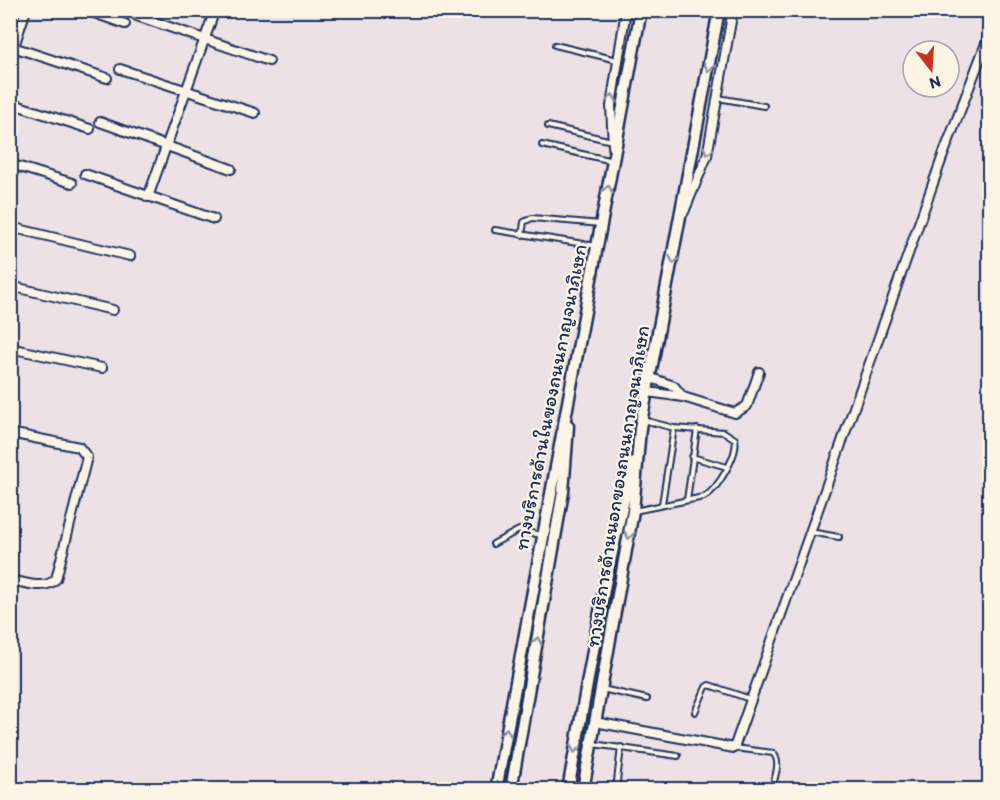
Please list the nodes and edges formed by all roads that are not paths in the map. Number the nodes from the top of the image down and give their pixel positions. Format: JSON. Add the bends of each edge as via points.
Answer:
{"nodes":[{"id":1,"x":26,"y":10,"type":"edge"},
{"id":2,"x":86,"y":10,"type":"edge"},
{"id":3,"x":215,"y":10,"type":"edge"},
{"id":4,"x":626,"y":10,"type":"edge"},
{"id":5,"x":641,"y":10,"type":"edge"},
{"id":6,"x":719,"y":10,"type":"edge"},
{"id":7,"x":733,"y":10,"type":"edge"},
{"id":8,"x":137,"y":16,"type":"dead end"},
{"id":9,"x":125,"y":24,"type":"dead end"},
{"id":10,"x":990,"y":33,"type":"edge"},
{"id":11,"x":204,"y":40,"type":"junction"},
{"id":12,"x":555,"y":45,"type":"dead end"},
{"id":13,"x":12,"y":46,"type":"edge"},
{"id":14,"x":10,"y":58,"type":"edge"},
{"id":15,"x":617,"y":60,"type":"junction"},
{"id":16,"x":269,"y":61,"type":"dead end"},
{"id":17,"x":120,"y":69,"type":"dead end"},
{"id":18,"x":107,"y":78,"type":"dead end"},
{"id":19,"x":186,"y":91,"type":"junction"},
{"id":20,"x":718,"y":98,"type":"junction"},
{"id":21,"x":10,"y":103,"type":"edge"},
{"id":22,"x":764,"y":106,"type":"dead end"},
{"id":23,"x":255,"y":113,"type":"dead end"},
{"id":24,"x":100,"y":122,"type":"dead end"},
{"id":25,"x":548,"y":126,"type":"dead end"},
{"id":26,"x":90,"y":129,"type":"dead end"},
{"id":27,"x":613,"y":141,"type":"junction"},
{"id":28,"x":167,"y":144,"type":"junction"},
{"id":29,"x":542,"y":145,"type":"dead end"},
{"id":30,"x":614,"y":159,"type":"junction"},
{"id":31,"x":10,"y":164,"type":"edge"},
{"id":32,"x":231,"y":169,"type":"dead end"},
{"id":33,"x":84,"y":174,"type":"dead end"},
{"id":34,"x":72,"y":183,"type":"dead end"},
{"id":35,"x":148,"y":197,"type":"junction"},
{"id":36,"x":682,"y":215,"type":"junction"},
{"id":37,"x":214,"y":219,"type":"dead end"},
{"id":38,"x":602,"y":224,"type":"junction"},
{"id":39,"x":10,"y":226,"type":"edge"},
{"id":40,"x":495,"y":230,"type":"dead end"},
{"id":41,"x":522,"y":235,"type":"junction"},
{"id":42,"x":597,"y":246,"type":"junction"},
{"id":43,"x":130,"y":256,"type":"dead end"},
{"id":44,"x":10,"y":286,"type":"edge"},
{"id":45,"x":113,"y":310,"type":"dead end"},
{"id":46,"x":10,"y":348,"type":"edge"},
{"id":47,"x":102,"y":368,"type":"dead end"},
{"id":48,"x":759,"y":372,"type":"dead end"},
{"id":49,"x":651,"y":378,"type":"junction"},
{"id":50,"x":648,"y":392,"type":"junction"},
{"id":51,"x":569,"y":396,"type":"junction"},
{"id":52,"x":683,"y":397,"type":"junction"},
{"id":53,"x":641,"y":424,"type":"junction"},
{"id":54,"x":674,"y":428,"type":"junction"},
{"id":55,"x":697,"y":429,"type":"junction"},
{"id":56,"x":10,"y":434,"type":"edge"},
{"id":57,"x":692,"y":457,"type":"junction"},
{"id":58,"x":727,"y":467,"type":"junction"},
{"id":59,"x":687,"y":500,"type":"junction"},
{"id":60,"x":662,"y":504,"type":"junction"},
{"id":61,"x":633,"y":511,"type":"junction"},
{"id":62,"x":809,"y":532,"type":"junction"},
{"id":63,"x":542,"y":536,"type":"junction"},
{"id":64,"x":839,"y":537,"type":"dead end"},
{"id":65,"x":493,"y":544,"type":"dead end"},
{"id":66,"x":10,"y":580,"type":"edge"},
{"id":67,"x":601,"y":689,"type":"junction"},
{"id":68,"x":647,"y":699,"type":"dead end"},
{"id":69,"x":751,"y":699,"type":"junction"},
{"id":70,"x":695,"y":712,"type":"dead end"},
{"id":71,"x":595,"y":722,"type":"junction"},
{"id":72,"x":591,"y":744,"type":"junction"},
{"id":73,"x":621,"y":747,"type":"junction"},
{"id":74,"x":734,"y":748,"type":"junction"},
{"id":75,"x":678,"y":756,"type":"dead end"},
{"id":76,"x":496,"y":789,"type":"edge"},
{"id":77,"x":511,"y":789,"type":"edge"},
{"id":78,"x":568,"y":789,"type":"edge"},
{"id":79,"x":584,"y":789,"type":"edge"},
{"id":80,"x":616,"y":789,"type":"edge"},
{"id":81,"x":772,"y":789,"type":"edge"}],
"edges":[{"from":1,"to":13,"type":"street"},
{"from":2,"to":9,"type":"street"},
{"from":3,"to":11,"type":"street"},
{"from":4,"to":15,"type":"street"},
{"from":5,"to":30,"type":"main road","name":"ทางบริการด้านในของถนนกาญจนาภิเษก"},
{"from":6,"to":36,"type":"main road","name":"ทางบริการด้านนอกของถนนกาญจนาภิเษก","one_way":true},
{"from":7,"to":20,"type":"street"},
{"from":8,"to":11,"type":"street"},
{"from":10,"to":62,"type":"street"},
{"from":11,"to":16,"type":"street"},
{"from":11,"to":19,"type":"street"},
{"from":12,"to":15,"type":"lane"},
{"from":13,"to":14,"type":"street"},
{"from":13,"to":18,"type":"street"},
{"from":27,"to":15,"type":"street","one_way":true,"via":[[611,106]]},
{"from":17,"to":19,"type":"street"},
{"from":19,"to":23,"type":"street"},
{"from":19,"to":28,"type":"street"},
{"from":20,"to":22,"type":"lane"},
{"from":20,"to":36,"type":"street","one_way":true,"via":[[707,156]]},
{"from":21,"to":26,"type":"street"},
{"from":24,"to":28,"type":"street"},
{"from":25,"to":27,"type":"lane"},
{"from":27,"to":30,"type":"street"},
{"from":28,"to":32,"type":"street"},
{"from":28,"to":35,"type":"street"},
{"from":29,"to":30,"type":"lane"},
{"from":38,"to":30,"type":"main road","name":"ทางบริการด้านในของถนนกาญจนาภิเษก","one_way":true},
{"from":31,"to":34,"type":"street"},
{"from":33,"to":35,"type":"street"},
{"from":35,"to":37,"type":"street"},
{"from":36,"to":49,"type":"main road","name":"ทางบริการด้านนอกของถนนกาญจนาภิเษก","one_way":true},
{"from":38,"to":41,"type":"lane","via":[[532,218],[524,222]]},
{"from":38,"to":42,"type":"main road","name":"ทางบริการด้านในของถนนกาญจนาภิเษก"},
{"from":39,"to":43,"type":"street"},
{"from":40,"to":41,"type":"lane"},
{"from":41,"to":42,"type":"lane"},
{"from":42,"to":51,"type":"main road","name":"ทางบริการด้านในของถนนกาญจนาภิเษก"},
{"from":44,"to":45,"type":"street"},
{"from":46,"to":47,"type":"street"},
{"from":48,"to":52,"type":"street","via":[[752,399],[741,411],[728,412]]},
{"from":49,"to":50,"type":"main road","name":"ทางบริการด้านนอกของถนนกาญจนาภิเษก"},
{"from":49,"to":52,"type":"street","via":[[674,386]]},
{"from":50,"to":52,"type":"street"},
{"from":50,"to":53,"type":"main road","name":"ทางบริการด้านนอกของถนนกาญจนาภิเษก"},
{"from":51,"to":63,"type":"main road","name":"ทางบริการด้านในของถนนกาญจนาภิเษก"},
{"from":77,"to":51,"type":"main road","one_way":true,"via":[[563,492]]},
{"from":53,"to":54,"type":"lane"},
{"from":53,"to":61,"type":"main road","name":"ทางบริการด้านนอกของถนนกาญจนาภิเษก"},
{"from":53,"to":78,"type":"main road","one_way":true,"via":[[604,584]]},
{"from":54,"to":55,"type":"lane"},
{"from":54,"to":60,"type":"lane"},
{"from":55,"to":57,"type":"lane"},
{"from":55,"to":58,"type":"lane","via":[[724,432],[735,439],[736,449]]},
{"from":56,"to":66,"type":"street","via":[[79,447],[87,458],[56,579],[41,585]]},
{"from":57,"to":58,"type":"lane"},
{"from":57,"to":59,"type":"lane"},
{"from":58,"to":59,"type":"lane","via":[[712,493]]},
{"from":59,"to":60,"type":"lane"},
{"from":60,"to":61,"type":"lane"},
{"from":61,"to":67,"type":"main road","name":"ทางบริการด้านนอกของถนนกาญจนาภิเษก","one_way":true},
{"from":62,"to":64,"type":"lane"},
{"from":62,"to":69,"type":"street"},
{"from":63,"to":65,"type":"lane","via":[[519,530]]},
{"from":76,"to":63,"type":"main road","name":"ทางบริการด้านในของถนนกาญจนาภิเษก","one_way":true},
{"from":67,"to":68,"type":"lane"},
{"from":67,"to":71,"type":"main road","name":"ทางบริการด้านนอกของถนนกาญจนาภิเษก"},
{"from":69,"to":70,"type":"lane","via":[[709,685]]},
{"from":69,"to":74,"type":"street"},
{"from":71,"to":72,"type":"main road","name":"ทางบริการด้านนอกของถนนกาญจนาภิเษก"},
{"from":71,"to":74,"type":"street"},
{"from":72,"to":73,"type":"lane"},
{"from":72,"to":79,"type":"main road","name":"ทางบริการด้านนอกของถนนกาญจนาภิเษก"},
{"from":73,"to":75,"type":"lane"},
{"from":73,"to":80,"type":"lane"},
{"from":74,"to":81,"type":"lane","via":[[777,756]]}]}
